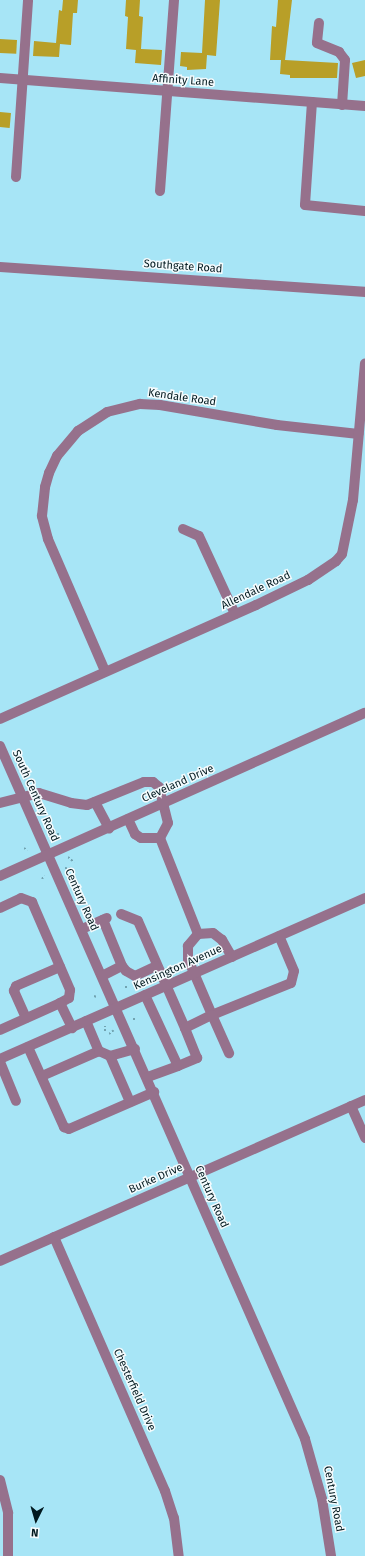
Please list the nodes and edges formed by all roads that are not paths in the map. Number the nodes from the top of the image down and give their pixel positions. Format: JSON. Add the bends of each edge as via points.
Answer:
{"nodes":[{"id":1,"x":28,"y":0,"type":"edge"},
{"id":2,"x":174,"y":0,"type":"edge"},
{"id":3,"x":319,"y":23,"type":"dead end"},
{"id":4,"x":0,"y":78,"type":"edge"},
{"id":5,"x":22,"y":80,"type":"junction"},
{"id":6,"x":167,"y":91,"type":"junction"},
{"id":7,"x":312,"y":102,"type":"junction"},
{"id":8,"x":342,"y":105,"type":"junction"},
{"id":9,"x":365,"y":106,"type":"edge"},
{"id":10,"x":16,"y":178,"type":"dead end"},
{"id":11,"x":160,"y":191,"type":"dead end"},
{"id":12,"x":365,"y":211,"type":"edge"},
{"id":13,"x":0,"y":267,"type":"edge"},
{"id":14,"x":365,"y":292,"type":"edge"},
{"id":15,"x":365,"y":364,"type":"edge"},
{"id":16,"x":359,"y":434,"type":"junction"},
{"id":17,"x":183,"y":529,"type":"dead end"},
{"id":18,"x":235,"y":614,"type":"junction"},
{"id":19,"x":105,"y":671,"type":"junction"},
{"id":20,"x":365,"y":713,"type":"edge"},
{"id":21,"x":0,"y":719,"type":"edge"},
{"id":22,"x":0,"y":746,"type":"edge"},
{"id":23,"x":22,"y":797,"type":"junction"},
{"id":24,"x":95,"y":802,"type":"junction"},
{"id":25,"x":0,"y":803,"type":"edge"},
{"id":26,"x":164,"y":803,"type":"junction"},
{"id":27,"x":128,"y":819,"type":"junction"},
{"id":28,"x":109,"y":828,"type":"junction"},
{"id":29,"x":160,"y":838,"type":"junction"},
{"id":30,"x":48,"y":855,"type":"junction"},
{"id":31,"x":0,"y":876,"type":"edge"},
{"id":32,"x":365,"y":898,"type":"edge"},
{"id":33,"x":0,"y":908,"type":"edge"},
{"id":34,"x":121,"y":914,"type":"dead end"},
{"id":35,"x":82,"y":930,"type":"junction"},
{"id":36,"x":198,"y":934,"type":"junction"},
{"id":37,"x":279,"y":936,"type":"junction"},
{"id":38,"x":232,"y":957,"type":"junction"},
{"id":39,"x":122,"y":966,"type":"junction"},
{"id":40,"x":156,"y":966,"type":"junction"},
{"id":41,"x":60,"y":967,"type":"junction"},
{"id":42,"x":194,"y":974,"type":"junction"},
{"id":43,"x":102,"y":976,"type":"junction"},
{"id":44,"x":166,"y":986,"type":"junction"},
{"id":45,"x":145,"y":995,"type":"junction"},
{"id":46,"x":60,"y":1003,"type":"junction"},
{"id":47,"x":116,"y":1008,"type":"junction"},
{"id":48,"x":212,"y":1015,"type":"junction"},
{"id":49,"x":26,"y":1018,"type":"junction"},
{"id":50,"x":86,"y":1021,"type":"junction"},
{"id":51,"x":72,"y":1028,"type":"junction"},
{"id":52,"x":185,"y":1028,"type":"junction"},
{"id":53,"x":0,"y":1030,"type":"edge"},
{"id":54,"x":28,"y":1047,"type":"junction"},
{"id":55,"x":135,"y":1049,"type":"junction"},
{"id":56,"x":99,"y":1051,"type":"junction"},
{"id":57,"x":229,"y":1054,"type":"dead end"},
{"id":58,"x":110,"y":1056,"type":"junction"},
{"id":59,"x":0,"y":1061,"type":"edge"},
{"id":60,"x":178,"y":1066,"type":"junction"},
{"id":61,"x":42,"y":1076,"type":"junction"},
{"id":62,"x":147,"y":1077,"type":"junction"},
{"id":63,"x":154,"y":1092,"type":"junction"},
{"id":64,"x":365,"y":1100,"type":"edge"},
{"id":65,"x":16,"y":1101,"type":"dead end"},
{"id":66,"x":130,"y":1102,"type":"junction"},
{"id":67,"x":351,"y":1106,"type":"junction"},
{"id":68,"x":365,"y":1138,"type":"edge"},
{"id":69,"x":189,"y":1178,"type":"junction"},
{"id":70,"x":54,"y":1237,"type":"junction"},
{"id":71,"x":0,"y":1261,"type":"edge"},
{"id":72,"x":0,"y":1480,"type":"edge"},
{"id":73,"x":8,"y":1556,"type":"edge"},
{"id":74,"x":179,"y":1556,"type":"edge"},
{"id":75,"x":331,"y":1556,"type":"edge"}],
"edges":[{"from":1,"to":5,"type":"street"},
{"from":2,"to":6,"type":"street"},
{"from":3,"to":8,"type":"street","via":[[317,43],[339,52],[345,60]]},
{"from":4,"to":5,"type":"street","name":"Affinity Lane"},
{"from":5,"to":6,"type":"street","name":"Affinity Lane"},
{"from":5,"to":10,"type":"street"},
{"from":6,"to":7,"type":"street","name":"Affinity Lane"},
{"from":6,"to":11,"type":"street"},
{"from":7,"to":8,"type":"street","name":"Affinity Lane"},
{"from":7,"to":12,"type":"street","via":[[305,206]]},
{"from":8,"to":9,"type":"street","name":"Affinity Lane"},
{"from":13,"to":14,"type":"street","name":"Southgate Road"},
{"from":15,"to":16,"type":"street","name":"Allendale Road"},
{"from":16,"to":18,"type":"street","name":"Allendale Road","via":[[353,500],[342,554],[327,569],[308,580]]},
{"from":16,"to":19,"type":"street","name":"Kendale Road","via":[[276,425],[160,405],[140,404],[107,412],[78,431],[57,456],[49,473],[42,516],[48,539]]},
{"from":17,"to":18,"type":"street","via":[[200,536]]},
{"from":18,"to":19,"type":"street","name":"Allendale Road"},
{"from":19,"to":21,"type":"street","name":"Allendale Road"},
{"from":20,"to":26,"type":"street","name":"Cleveland Drive"},
{"from":22,"to":23,"type":"street","name":"South Century Road"},
{"from":23,"to":24,"type":"street","via":[[39,793],[71,803],[87,805]]},
{"from":23,"to":25,"type":"street"},
{"from":23,"to":30,"type":"street","name":"South Century Road"},
{"from":24,"to":26,"type":"street","via":[[144,782],[153,782],[159,786]]},
{"from":24,"to":28,"type":"street"},
{"from":26,"to":27,"type":"street","name":"Cleveland Drive"},
{"from":26,"to":29,"type":"street","via":[[168,823]]},
{"from":27,"to":28,"type":"street","name":"Cleveland Drive"},
{"from":27,"to":29,"type":"street","via":[[135,834],[149,840]]},
{"from":28,"to":30,"type":"street","name":"Cleveland Drive"},
{"from":29,"to":36,"type":"street"},
{"from":30,"to":31,"type":"street","name":"Cleveland Drive"},
{"from":30,"to":35,"type":"street","name":"Century Road"},
{"from":32,"to":37,"type":"street","name":"Kensington Avenue"},
{"from":33,"to":41,"type":"street","via":[[21,898],[32,902]]},
{"from":34,"to":40,"type":"street","via":[[138,922]]},
{"from":35,"to":39,"type":"street","via":[[106,919]]},
{"from":35,"to":43,"type":"street","name":"Century Road"},
{"from":36,"to":38,"type":"street","via":[[207,932],[218,936]]},
{"from":36,"to":42,"type":"street","via":[[190,941],[187,950]]},
{"from":37,"to":38,"type":"street","name":"Kensington Avenue"},
{"from":37,"to":48,"type":"street","via":[[294,971],[291,983]]},
{"from":38,"to":42,"type":"street","name":"Kensington Avenue"},
{"from":39,"to":40,"type":"street","via":[[135,976]]},
{"from":39,"to":43,"type":"street"},
{"from":40,"to":44,"type":"street"},
{"from":41,"to":46,"type":"street","via":[[70,990],[69,998]]},
{"from":41,"to":49,"type":"street","via":[[16,986],[14,991]]},
{"from":42,"to":44,"type":"street","name":"Kensington Avenue"},
{"from":42,"to":48,"type":"street"},
{"from":43,"to":47,"type":"street","name":"Century Road"},
{"from":44,"to":45,"type":"street","name":"Kensington Avenue"},
{"from":44,"to":52,"type":"street"},
{"from":45,"to":47,"type":"street","name":"Kensington Avenue"},
{"from":45,"to":60,"type":"street"},
{"from":46,"to":49,"type":"street"},
{"from":46,"to":51,"type":"street"},
{"from":47,"to":50,"type":"street","name":"Kensington Avenue"},
{"from":47,"to":55,"type":"street","name":"Century Road"},
{"from":48,"to":52,"type":"street"},
{"from":48,"to":57,"type":"street"},
{"from":49,"to":53,"type":"street"},
{"from":50,"to":51,"type":"street","name":"Kensington Avenue"},
{"from":50,"to":56,"type":"street"},
{"from":51,"to":54,"type":"street","name":"Kensington Avenue"},
{"from":52,"to":60,"type":"street","via":[[197,1058]]},
{"from":54,"to":59,"type":"street","name":"Kensington Avenue"},
{"from":54,"to":61,"type":"street"},
{"from":55,"to":58,"type":"street"},
{"from":55,"to":62,"type":"street","name":"Century Road"},
{"from":56,"to":58,"type":"street"},
{"from":56,"to":61,"type":"street"},
{"from":58,"to":66,"type":"street"},
{"from":59,"to":65,"type":"street"},
{"from":60,"to":62,"type":"street"},
{"from":61,"to":66,"type":"street","via":[[64,1127],[69,1129]]},
{"from":62,"to":63,"type":"street","name":"Century Road"},
{"from":63,"to":66,"type":"street"},
{"from":63,"to":69,"type":"street","name":"Century Road"},
{"from":64,"to":67,"type":"street","name":"Burke Drive"},
{"from":67,"to":68,"type":"street"},
{"from":67,"to":69,"type":"street","name":"Burke Drive"},
{"from":69,"to":70,"type":"street","name":"Burke Drive"},
{"from":69,"to":75,"type":"street","name":"Century Road","via":[[305,1439],[317,1473]]},
{"from":70,"to":71,"type":"street","name":"Burke Drive"},
{"from":70,"to":74,"type":"street","name":"Chesterfield Drive","via":[[165,1491],[174,1518]]},
{"from":72,"to":73,"type":"street","via":[[8,1513]]}]}
